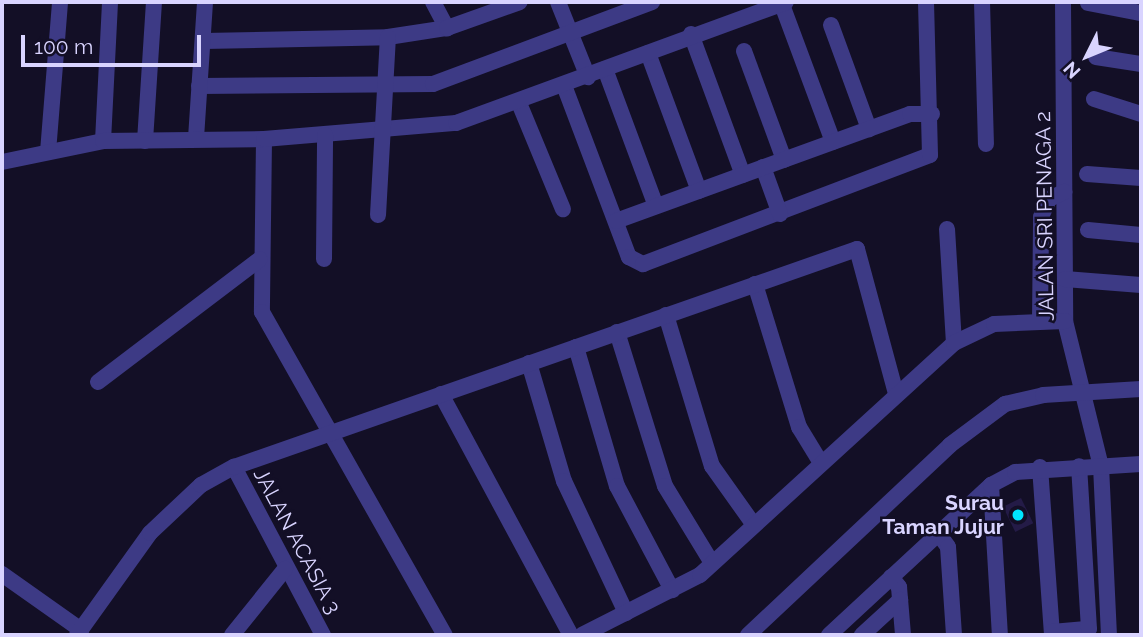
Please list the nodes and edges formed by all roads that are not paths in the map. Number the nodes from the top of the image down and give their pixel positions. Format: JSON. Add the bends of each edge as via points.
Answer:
{"nodes":[{"id":1,"x":60,"y":2,"type":"edge"},
{"id":2,"x":110,"y":2,"type":"edge"},
{"id":3,"x":154,"y":2,"type":"edge"},
{"id":4,"x":206,"y":2,"type":"edge"},
{"id":5,"x":433,"y":2,"type":"edge"},
{"id":6,"x":520,"y":2,"type":"edge"},
{"id":7,"x":558,"y":2,"type":"edge"},
{"id":8,"x":652,"y":2,"type":"edge"},
{"id":9,"x":783,"y":2,"type":"edge"},
{"id":10,"x":926,"y":2,"type":"edge"},
{"id":11,"x":982,"y":2,"type":"edge"},
{"id":12,"x":1063,"y":2,"type":"edge"},
{"id":13,"x":1088,"y":3,"type":"edge"},
{"id":14,"x":758,"y":5,"type":"edge"},
{"id":15,"x":1141,"y":13,"type":"edge"},
{"id":16,"x":831,"y":25,"type":"dead end"},
{"id":17,"x":447,"y":28,"type":"junction"},
{"id":18,"x":572,"y":33,"type":"junction"},
{"id":19,"x":691,"y":34,"type":"junction"},
{"id":20,"x":388,"y":37,"type":"junction"},
{"id":21,"x":204,"y":41,"type":"junction"},
{"id":22,"x":744,"y":51,"type":"dead end"},
{"id":23,"x":648,"y":53,"type":"junction"},
{"id":24,"x":1097,"y":57,"type":"dead end"},
{"id":25,"x":1141,"y":64,"type":"edge"},
{"id":26,"x":605,"y":69,"type":"junction"},
{"id":27,"x":588,"y":77,"type":"junction"},
{"id":28,"x":386,"y":81,"type":"junction"},
{"id":29,"x":199,"y":86,"type":"junction"},
{"id":30,"x":565,"y":88,"type":"junction"},
{"id":31,"x":1094,"y":99,"type":"dead end"},
{"id":32,"x":519,"y":103,"type":"junction"},
{"id":33,"x":932,"y":114,"type":"junction"},
{"id":34,"x":1141,"y":114,"type":"edge"},
{"id":35,"x":869,"y":129,"type":"junction"},
{"id":36,"x":380,"y":132,"type":"junction"},
{"id":37,"x":326,"y":135,"type":"junction"},
{"id":38,"x":196,"y":138,"type":"junction"},
{"id":39,"x":264,"y":139,"type":"junction"},
{"id":40,"x":103,"y":141,"type":"junction"},
{"id":41,"x":145,"y":141,"type":"junction"},
{"id":42,"x":833,"y":142,"type":"junction"},
{"id":43,"x":986,"y":145,"type":"dead end"},
{"id":44,"x":48,"y":152,"type":"junction"},
{"id":45,"x":784,"y":160,"type":"junction"},
{"id":46,"x":2,"y":162,"type":"edge"},
{"id":47,"x":763,"y":167,"type":"junction"},
{"id":48,"x":1087,"y":174,"type":"dead end"},
{"id":49,"x":743,"y":175,"type":"junction"},
{"id":50,"x":1141,"y":178,"type":"edge"},
{"id":51,"x":699,"y":191,"type":"junction"},
{"id":52,"x":1064,"y":192,"type":"junction"},
{"id":53,"x":656,"y":206,"type":"junction"},
{"id":54,"x":563,"y":209,"type":"dead end"},
{"id":55,"x":780,"y":214,"type":"junction"},
{"id":56,"x":378,"y":215,"type":"dead end"},
{"id":57,"x":616,"y":221,"type":"junction"},
{"id":58,"x":947,"y":229,"type":"dead end"},
{"id":59,"x":1088,"y":230,"type":"dead end"},
{"id":60,"x":1141,"y":235,"type":"edge"},
{"id":61,"x":260,"y":259,"type":"junction"},
{"id":62,"x":324,"y":259,"type":"dead end"},
{"id":63,"x":1065,"y":279,"type":"junction"},
{"id":64,"x":755,"y":284,"type":"junction"},
{"id":65,"x":1141,"y":285,"type":"edge"},
{"id":66,"x":666,"y":316,"type":"junction"},
{"id":67,"x":1040,"y":320,"type":"junction"},
{"id":68,"x":1065,"y":321,"type":"junction"},
{"id":69,"x":617,"y":332,"type":"junction"},
{"id":70,"x":954,"y":343,"type":"junction"},
{"id":71,"x":576,"y":347,"type":"junction"},
{"id":72,"x":528,"y":363,"type":"junction"},
{"id":73,"x":98,"y":382,"type":"dead end"},
{"id":74,"x":1141,"y":389,"type":"edge"},
{"id":75,"x":1084,"y":392,"type":"junction"},
{"id":76,"x":441,"y":394,"type":"junction"},
{"id":77,"x":896,"y":394,"type":"junction"},
{"id":78,"x":330,"y":432,"type":"junction"},
{"id":79,"x":821,"y":463,"type":"junction"},
{"id":80,"x":1141,"y":464,"type":"edge"},
{"id":81,"x":1079,"y":466,"type":"junction"},
{"id":82,"x":1101,"y":466,"type":"junction"},
{"id":83,"x":234,"y":467,"type":"junction"},
{"id":84,"x":1040,"y":467,"type":"junction"},
{"id":85,"x":991,"y":485,"type":"junction"},
{"id":86,"x":754,"y":525,"type":"junction"},
{"id":87,"x":938,"y":533,"type":"junction"},
{"id":88,"x":712,"y":563,"type":"junction"},
{"id":89,"x":285,"y":569,"type":"junction"},
{"id":90,"x":2,"y":574,"type":"edge"},
{"id":91,"x":891,"y":577,"type":"junction"},
{"id":92,"x":672,"y":590,"type":"junction"},
{"id":93,"x":900,"y":600,"type":"junction"},
{"id":94,"x":626,"y":613,"type":"junction"},
{"id":95,"x":1089,"y":629,"type":"junction"},
{"id":96,"x":1109,"y":632,"type":"edge"},
{"id":97,"x":79,"y":633,"type":"edge"},
{"id":98,"x":1052,"y":633,"type":"edge"},
{"id":99,"x":232,"y":635,"type":"edge"},
{"id":100,"x":323,"y":635,"type":"edge"},
{"id":101,"x":445,"y":635,"type":"edge"},
{"id":102,"x":571,"y":635,"type":"edge"},
{"id":103,"x":582,"y":635,"type":"edge"},
{"id":104,"x":748,"y":635,"type":"edge"},
{"id":105,"x":830,"y":635,"type":"edge"},
{"id":106,"x":862,"y":635,"type":"edge"},
{"id":107,"x":903,"y":635,"type":"edge"},
{"id":108,"x":954,"y":635,"type":"edge"},
{"id":109,"x":1000,"y":635,"type":"edge"}],
"edges":[{"from":1,"to":44,"type":"street"},
{"from":2,"to":40,"type":"street"},
{"from":3,"to":41,"type":"street"},
{"from":4,"to":21,"type":"street"},
{"from":5,"to":17,"type":"street"},
{"from":6,"to":17,"type":"street"},
{"from":7,"to":18,"type":"street"},
{"from":8,"to":18,"type":"street"},
{"from":9,"to":14,"type":"street"},
{"from":9,"to":42,"type":"street"},
{"from":10,"to":33,"type":"street"},
{"from":11,"to":43,"type":"street"},
{"from":12,"to":52,"type":"street","name":"JALAN SRI PENAGA 2"},
{"from":13,"to":15,"type":"street"},
{"from":14,"to":19,"type":"street"},
{"from":16,"to":35,"type":"street"},
{"from":17,"to":20,"type":"street"},
{"from":18,"to":27,"type":"street"},
{"from":18,"to":28,"type":"street","via":[[433,84]]},
{"from":19,"to":23,"type":"street"},
{"from":19,"to":49,"type":"street"},
{"from":20,"to":21,"type":"street"},
{"from":20,"to":28,"type":"street"},
{"from":21,"to":29,"type":"street"},
{"from":22,"to":45,"type":"street"},
{"from":23,"to":26,"type":"street"},
{"from":23,"to":51,"type":"street"},
{"from":24,"to":25,"type":"street"},
{"from":26,"to":27,"type":"street"},
{"from":26,"to":53,"type":"street"},
{"from":27,"to":30,"type":"street"},
{"from":28,"to":29,"type":"street"},
{"from":28,"to":36,"type":"street"},
{"from":29,"to":38,"type":"street"},
{"from":30,"to":32,"type":"street"},
{"from":30,"to":57,"type":"street"},
{"from":31,"to":34,"type":"street"},
{"from":32,"to":36,"type":"street","via":[[456,123]]},
{"from":32,"to":54,"type":"street"},
{"from":33,"to":35,"type":"street","via":[[910,114]]},
{"from":33,"to":55,"type":"street","via":[[930,155]]},
{"from":35,"to":42,"type":"street"},
{"from":36,"to":37,"type":"street"},
{"from":36,"to":56,"type":"street"},
{"from":37,"to":39,"type":"street"},
{"from":37,"to":62,"type":"street"},
{"from":38,"to":39,"type":"street"},
{"from":38,"to":41,"type":"street"},
{"from":39,"to":61,"type":"street"},
{"from":40,"to":41,"type":"street"},
{"from":40,"to":44,"type":"street"},
{"from":42,"to":45,"type":"street"},
{"from":44,"to":46,"type":"street"},
{"from":45,"to":47,"type":"street"},
{"from":47,"to":49,"type":"street"},
{"from":47,"to":55,"type":"street"},
{"from":48,"to":50,"type":"street"},
{"from":49,"to":51,"type":"street"},
{"from":51,"to":53,"type":"street"},
{"from":52,"to":63,"type":"street","name":"JALAN SRI PENAGA 2"},
{"from":52,"to":67,"type":"street","via":[[1049,199],[1041,217]]},
{"from":53,"to":57,"type":"street"},
{"from":55,"to":57,"type":"street","via":[[636,265]]},
{"from":58,"to":70,"type":"street"},
{"from":59,"to":60,"type":"street"},
{"from":61,"to":73,"type":"street"},
{"from":61,"to":78,"type":"street","via":[[261,312]]},
{"from":63,"to":65,"type":"street"},
{"from":63,"to":68,"type":"street","name":"JALAN SRI PENAGA 2"},
{"from":64,"to":66,"type":"street"},
{"from":64,"to":77,"type":"street","via":[[857,249]]},
{"from":64,"to":79,"type":"street","via":[[799,427]]},
{"from":66,"to":69,"type":"street"},
{"from":66,"to":86,"type":"street","via":[[712,466]]},
{"from":67,"to":68,"type":"street"},
{"from":67,"to":70,"type":"street","via":[[994,324]]},
{"from":68,"to":75,"type":"street","name":"JALAN SRI PENAGA 2"},
{"from":69,"to":71,"type":"street"},
{"from":69,"to":88,"type":"street","via":[[665,486]]},
{"from":70,"to":77,"type":"street"},
{"from":71,"to":72,"type":"street"},
{"from":71,"to":92,"type":"street","via":[[617,486]]},
{"from":72,"to":76,"type":"street"},
{"from":72,"to":94,"type":"street","via":[[564,481]]},
{"from":74,"to":75,"type":"street"},
{"from":75,"to":82,"type":"street","name":"JALAN SRI PENAGA 2"},
{"from":75,"to":104,"type":"street","via":[[1005,404],[950,445]]},
{"from":76,"to":78,"type":"street"},
{"from":76,"to":102,"type":"street"},
{"from":77,"to":79,"type":"street"},
{"from":78,"to":83,"type":"street"},
{"from":78,"to":101,"type":"street"},
{"from":79,"to":86,"type":"street"},
{"from":80,"to":82,"type":"street"},
{"from":81,"to":82,"type":"street"},
{"from":81,"to":84,"type":"street"},
{"from":81,"to":95,"type":"street"},
{"from":82,"to":96,"type":"street","name":"JALAN SRI PENAGA 2"},
{"from":83,"to":89,"type":"street","name":"JALAN ACASIA 3"},
{"from":83,"to":97,"type":"street","via":[[201,485],[158,524]]},
{"from":84,"to":85,"type":"street"},
{"from":84,"to":98,"type":"street"},
{"from":85,"to":87,"type":"street"},
{"from":85,"to":109,"type":"street"},
{"from":86,"to":88,"type":"street"},
{"from":87,"to":91,"type":"street"},
{"from":87,"to":108,"type":"street","via":[[948,547]]},
{"from":88,"to":92,"type":"street"},
{"from":89,"to":99,"type":"street"},
{"from":89,"to":100,"type":"street","name":"JALAN ACASIA 3"},
{"from":90,"to":97,"type":"street"},
{"from":91,"to":93,"type":"street"},
{"from":91,"to":105,"type":"street"},
{"from":92,"to":94,"type":"street"},
{"from":93,"to":106,"type":"street"},
{"from":93,"to":107,"type":"street"},
{"from":94,"to":103,"type":"street"},
{"from":95,"to":96,"type":"street"},
{"from":95,"to":98,"type":"street"}]}
